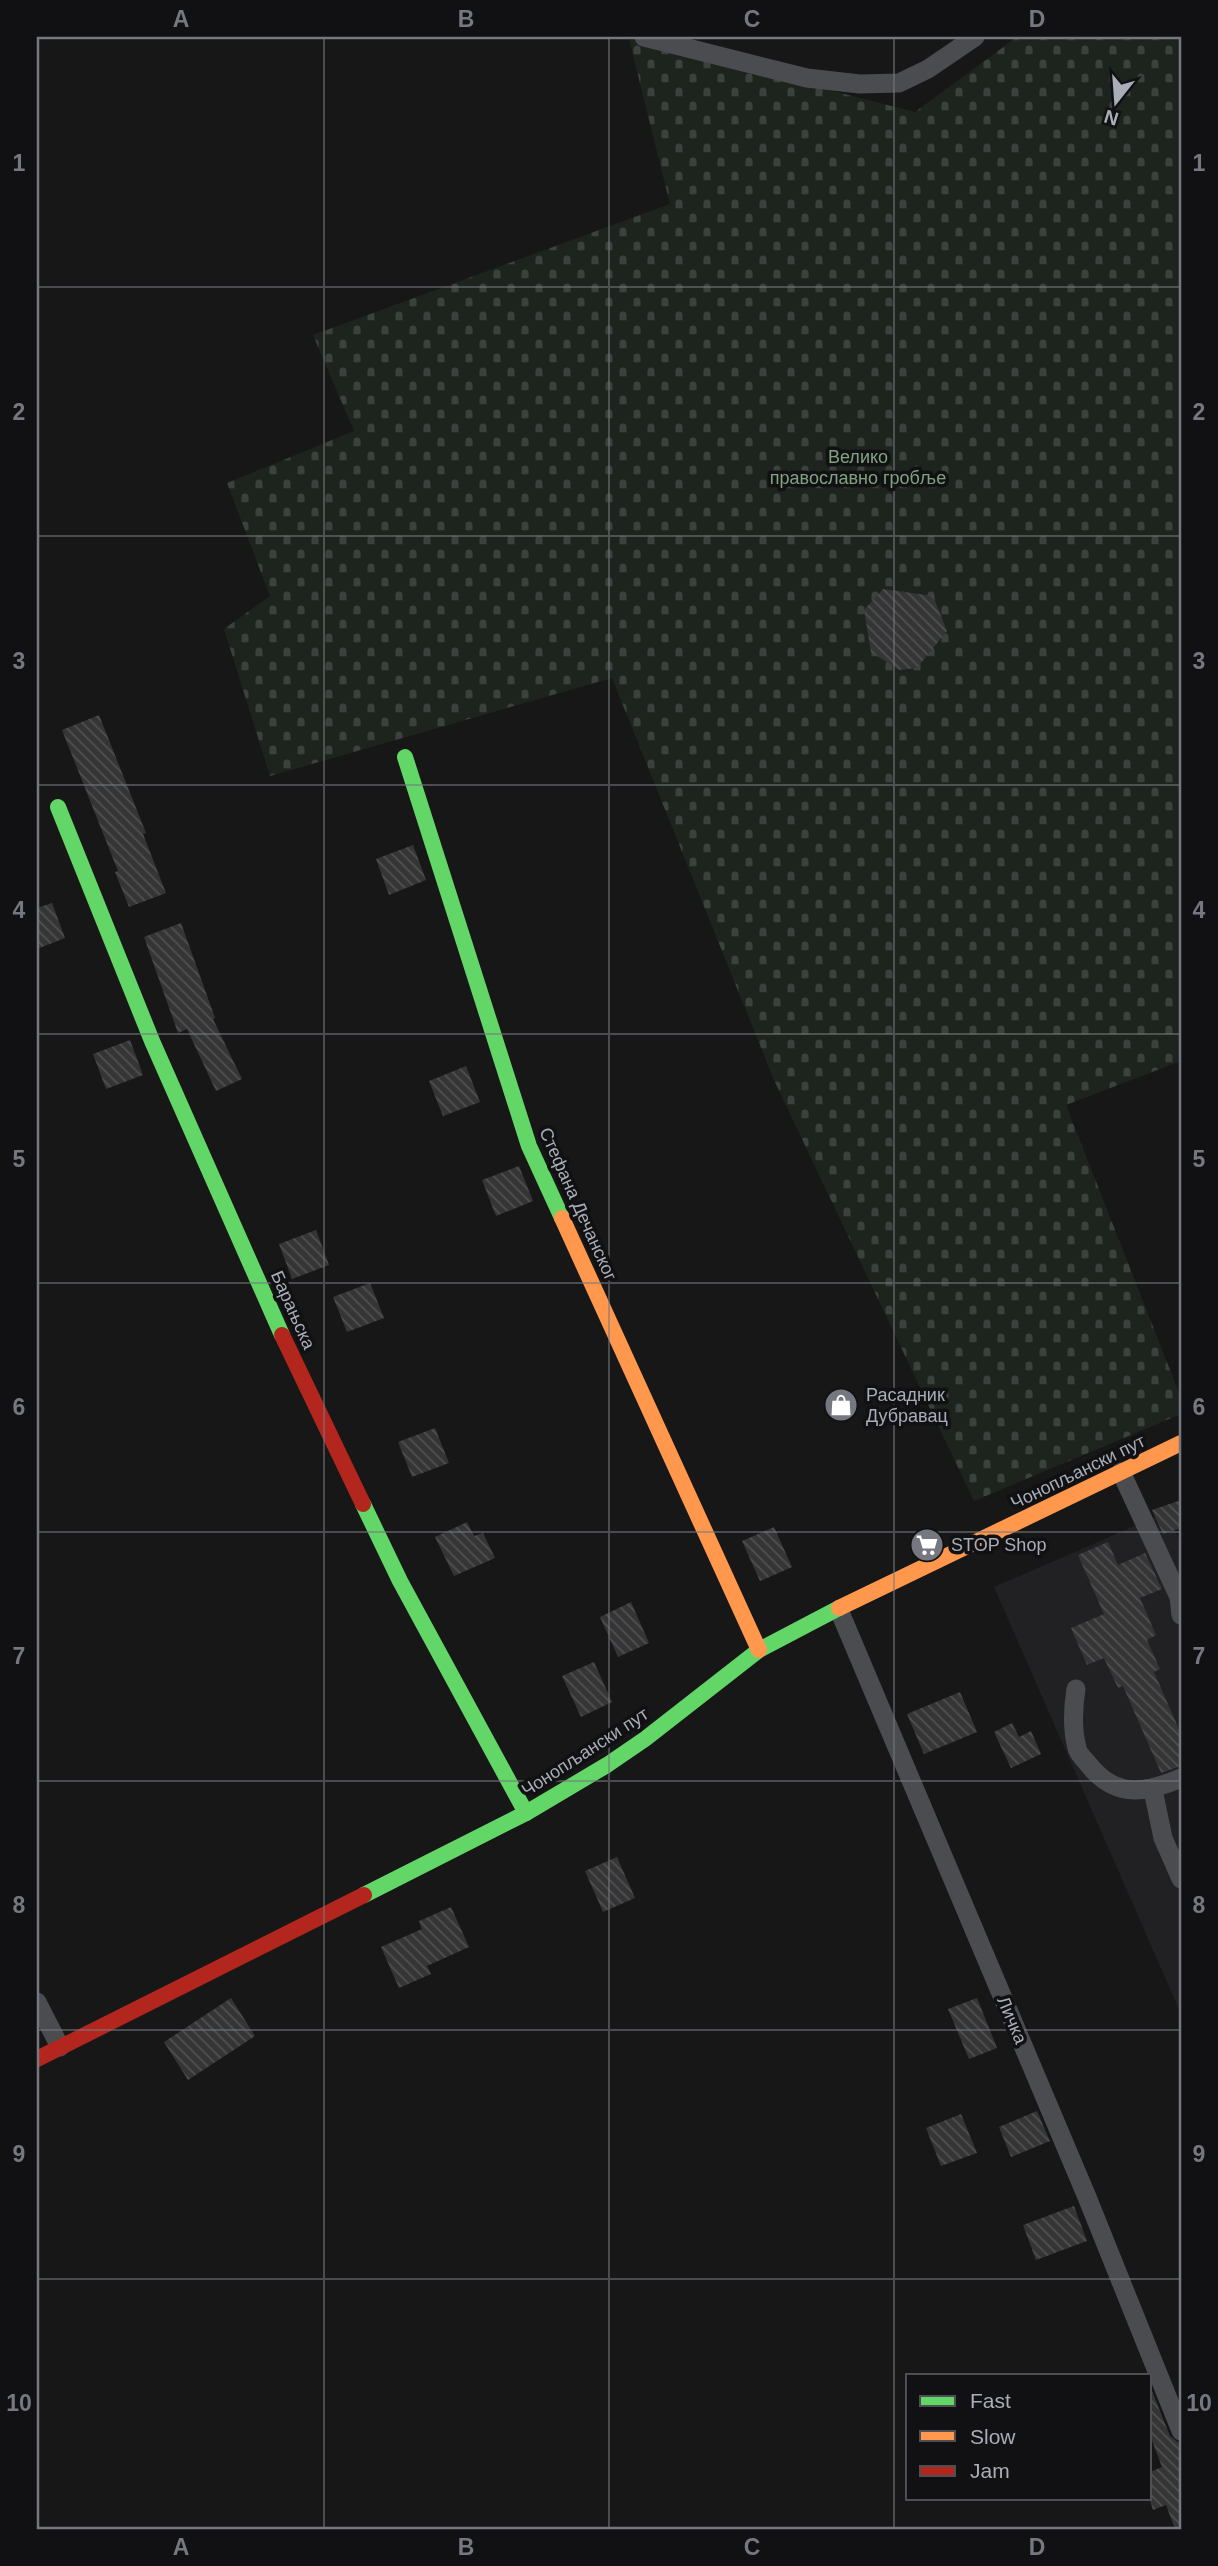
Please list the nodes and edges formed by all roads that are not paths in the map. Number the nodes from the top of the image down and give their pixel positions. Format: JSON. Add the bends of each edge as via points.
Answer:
{"nodes":[{"id":1,"x":643,"y":37,"type":"edge"},
{"id":2,"x":975,"y":37,"type":"edge"},
{"id":3,"x":405,"y":757,"type":"dead end"},
{"id":4,"x":58,"y":807,"type":"dead end"},
{"id":5,"x":1181,"y":1443,"type":"edge"},
{"id":6,"x":1121,"y":1472,"type":"junction"},
{"id":7,"x":839,"y":1610,"type":"junction"},
{"id":8,"x":1181,"y":1615,"type":"edge"},
{"id":9,"x":759,"y":1650,"type":"junction"},
{"id":10,"x":1076,"y":1689,"type":"dead end"},
{"id":11,"x":1181,"y":1778,"type":"edge"},
{"id":12,"x":1153,"y":1790,"type":"junction"},
{"id":13,"x":526,"y":1813,"type":"junction"},
{"id":14,"x":1181,"y":1879,"type":"edge"},
{"id":15,"x":37,"y":2002,"type":"edge"},
{"id":16,"x":60,"y":2047,"type":"junction"},
{"id":17,"x":37,"y":2059,"type":"edge"},
{"id":18,"x":1181,"y":2431,"type":"edge"}],
"edges":[{"from":1,"to":2,"type":"street","via":[[807,78],[860,84],[899,83]]},
{"from":3,"to":9,"type":"street","name":"Стефана Дечанског","via":[[529,1146]]},
{"from":4,"to":13,"type":"street","name":"Барањска","via":[[152,1041],[284,1339],[400,1581]]},
{"from":5,"to":6,"type":"street","name":"Чонопљански пут"},
{"from":6,"to":7,"type":"street","name":"Чонопљански пут"},
{"from":6,"to":8,"type":"street","via":[[1179,1597]]},
{"from":7,"to":9,"type":"street","name":"Чонопљански пут"},
{"from":7,"to":18,"type":"street","name":"Личка"},
{"from":9,"to":13,"type":"street","name":"Чонопљански пут","via":[[645,1739]]},
{"from":10,"to":12,"type":"street","via":[[1077,1750],[1105,1780],[1134,1791]]},
{"from":11,"to":12,"type":"street"},
{"from":12,"to":14,"type":"street","via":[[1163,1838]]},
{"from":13,"to":16,"type":"street","name":"Чонопљански пут"},
{"from":15,"to":16,"type":"street"},
{"from":16,"to":17,"type":"street","name":"Чонопљански пут"}]}
